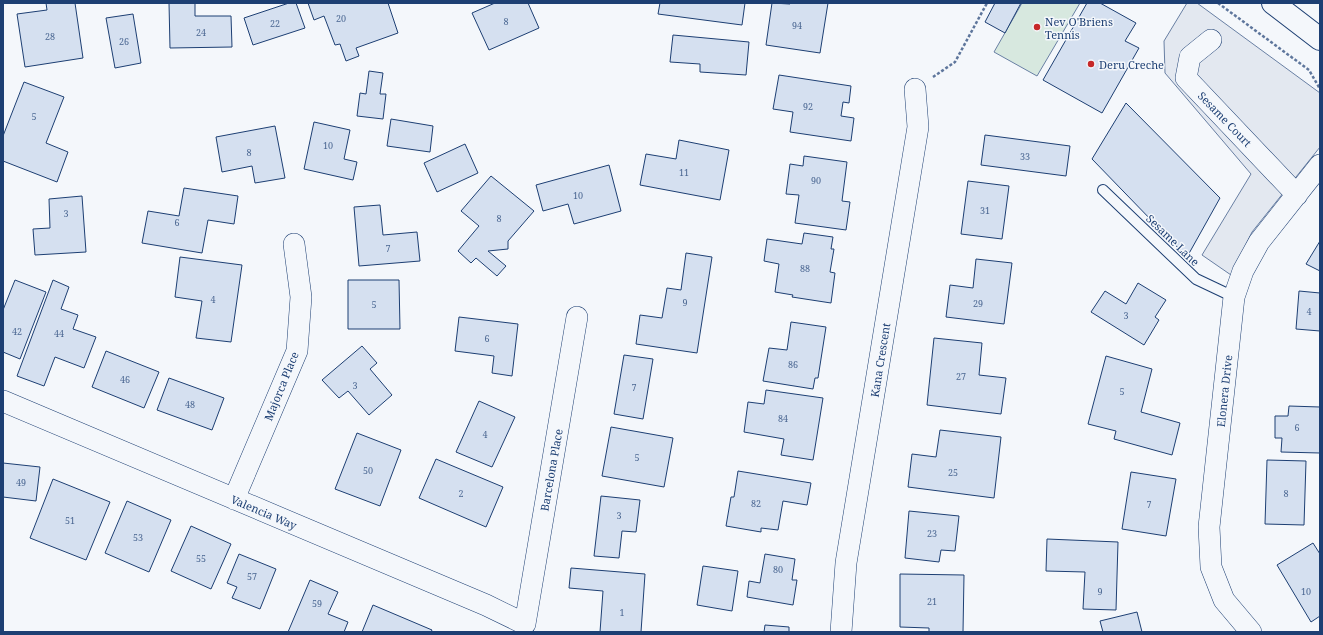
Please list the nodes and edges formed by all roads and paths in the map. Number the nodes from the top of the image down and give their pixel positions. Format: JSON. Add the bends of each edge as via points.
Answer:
{"nodes":[{"id":1,"x":987,"y":3,"type":"edge"},
{"id":2,"x":1218,"y":3,"type":"edge"},
{"id":3,"x":1273,"y":3,"type":"edge"},
{"id":4,"x":1320,"y":39,"type":"edge"},
{"id":5,"x":1211,"y":40,"type":"dead end"},
{"id":6,"x":915,"y":89,"type":"joint"},
{"id":7,"x":1320,"y":89,"type":"edge"},
{"id":8,"x":1320,"y":165,"type":"edge"},
{"id":9,"x":1103,"y":190,"type":"dead end"},
{"id":10,"x":1297,"y":194,"type":"junction"},
{"id":11,"x":294,"y":244,"type":"dead end"},
{"id":12,"x":1234,"y":297,"type":"junction"},
{"id":13,"x":577,"y":317,"type":"dead end"},
{"id":14,"x":3,"y":401,"type":"edge"},
{"id":15,"x":234,"y":499,"type":"junction"},
{"id":16,"x":525,"y":624,"type":"joint"},
{"id":17,"x":841,"y":632,"type":"edge"},
{"id":18,"x":1251,"y":632,"type":"edge"}],
"edges":[{"from":1,"to":6,"type":"path","via":[[955,62]]},
{"from":2,"to":7,"type":"path","via":[[1309,70]]},
{"from":3,"to":4,"type":"main road"},
{"from":5,"to":10,"type":"street","name":"Sesame Court","via":[[1190,57],[1186,78]]},
{"from":6,"to":17,"type":"street","name":"Kana Crescent","via":[[918,127],[846,563]]},
{"from":8,"to":10,"type":"street","name":"Elonera Drive"},
{"from":9,"to":12,"type":"lane","name":"Sesame Lane","via":[[1196,279]]},
{"from":10,"to":12,"type":"street","name":"Elonera Drive","via":[[1259,242],[1243,271]]},
{"from":11,"to":15,"type":"street","name":"Majorca Place","via":[[301,297],[297,351]]},
{"from":12,"to":18,"type":"street","name":"Elonera Drive","via":[[1209,527],[1211,567],[1224,600]]},
{"from":13,"to":16,"type":"street","name":"Barcelona Place"},
{"from":14,"to":15,"type":"street","name":"Valencia Way"},
{"from":15,"to":16,"type":"street","name":"Valencia Way","via":[[479,602]]}]}
